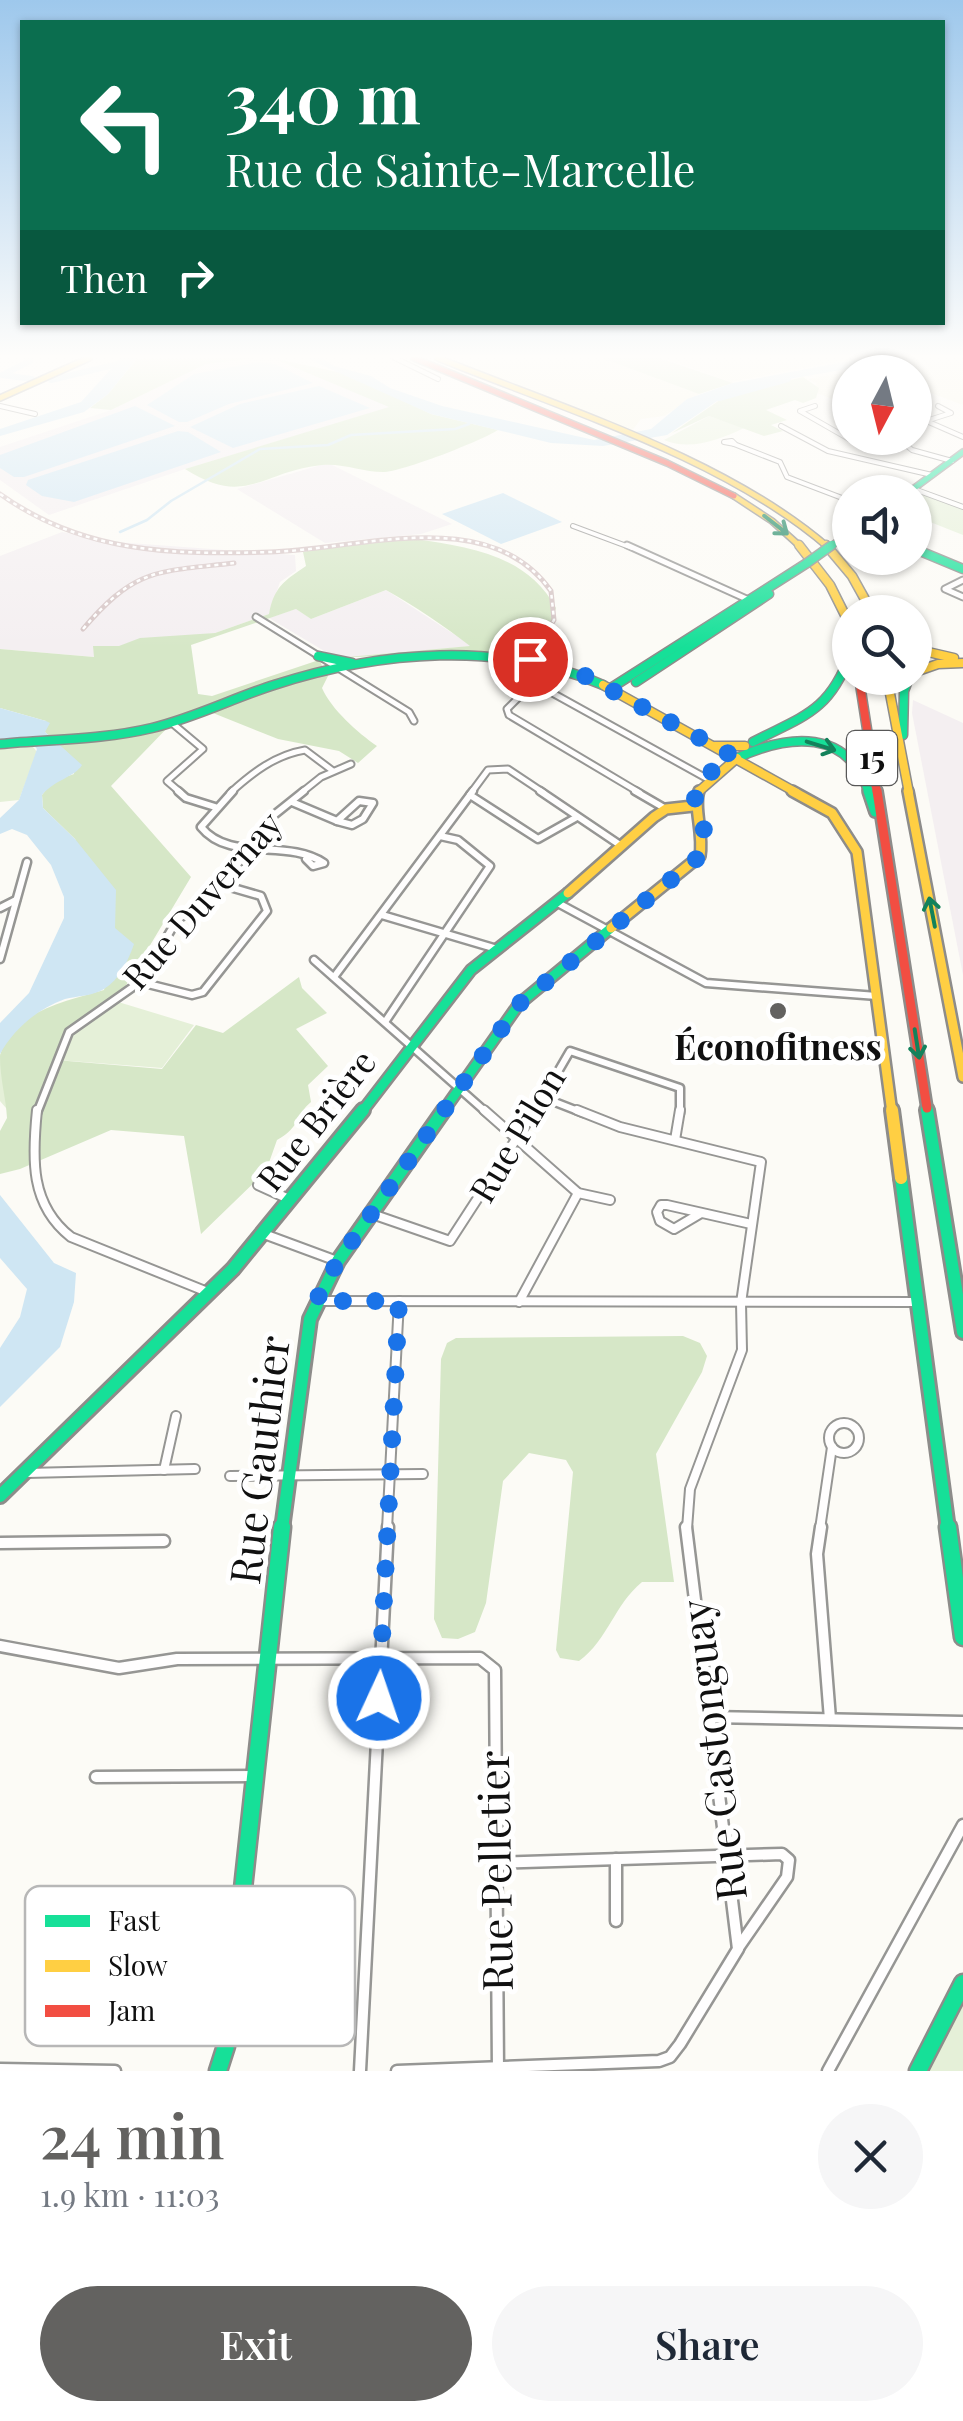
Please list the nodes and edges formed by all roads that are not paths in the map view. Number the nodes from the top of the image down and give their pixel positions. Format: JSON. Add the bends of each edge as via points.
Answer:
{"nodes":[{"id":1,"x":644,"y":455,"type":"edge"},
{"id":2,"x":672,"y":455,"type":"edge"},
{"id":3,"x":761,"y":455,"type":"edge"},
{"id":4,"x":845,"y":455,"type":"edge"},
{"id":5,"x":908,"y":455,"type":"edge"},
{"id":6,"x":959,"y":457,"type":"edge"},
{"id":7,"x":896,"y":466,"type":"junction"},
{"id":8,"x":928,"y":475,"type":"edge"},
{"id":9,"x":932,"y":476,"type":"edge"},
{"id":10,"x":832,"y":494,"type":"edge"},
{"id":11,"x":932,"y":497,"type":"edge"},
{"id":12,"x":963,"y":507,"type":"edge"},
{"id":13,"x":573,"y":526,"type":"dead end"},
{"id":14,"x":832,"y":548,"type":"edge"},
{"id":15,"x":932,"y":554,"type":"edge"},
{"id":16,"x":963,"y":567,"type":"edge"},
{"id":17,"x":963,"y":580,"type":"edge"},
{"id":18,"x":835,"y":595,"type":"edge"},
{"id":19,"x":863,"y":595,"type":"edge"},
{"id":20,"x":963,"y":597,"type":"edge"},
{"id":21,"x":752,"y":602,"type":"junction"},
{"id":22,"x":256,"y":617,"type":"dead end"},
{"id":23,"x":932,"y":654,"type":"edge"},
{"id":24,"x":318,"y":656,"type":"junction"},
{"id":25,"x":963,"y":660,"type":"edge"},
{"id":26,"x":370,"y":662,"type":"junction"},
{"id":27,"x":932,"y":666,"type":"edge"},
{"id":28,"x":339,"y":669,"type":"junction"},
{"id":29,"x":637,"y":681,"type":"junction"},
{"id":30,"x":613,"y":690,"type":"junction"},
{"id":31,"x":835,"y":695,"type":"edge"},
{"id":32,"x":862,"y":695,"type":"edge"},
{"id":33,"x":890,"y":695,"type":"edge"},
{"id":34,"x":904,"y":695,"type":"edge"},
{"id":35,"x":640,"y":705,"type":"junction"},
{"id":36,"x":414,"y":721,"type":"dead end"},
{"id":37,"x":172,"y":723,"type":"junction"},
{"id":38,"x":0,"y":744,"type":"edge"},
{"id":39,"x":715,"y":746,"type":"junction"},
{"id":40,"x":747,"y":749,"type":"junction"},
{"id":41,"x":902,"y":754,"type":"junction"},
{"id":42,"x":735,"y":757,"type":"junction"},
{"id":43,"x":350,"y":764,"type":"dead end"},
{"id":44,"x":752,"y":766,"type":"junction"},
{"id":45,"x":333,"y":771,"type":"junction"},
{"id":46,"x":709,"y":776,"type":"junction"},
{"id":47,"x":470,"y":795,"type":"junction"},
{"id":48,"x":290,"y":801,"type":"junction"},
{"id":49,"x":215,"y":806,"type":"junction"},
{"id":50,"x":693,"y":806,"type":"junction"},
{"id":51,"x":666,"y":808,"type":"junction"},
{"id":52,"x":576,"y":817,"type":"junction"},
{"id":53,"x":338,"y":821,"type":"junction"},
{"id":54,"x":440,"y":836,"type":"junction"},
{"id":55,"x":884,"y":838,"type":"junction"},
{"id":56,"x":620,"y":845,"type":"junction"},
{"id":57,"x":248,"y":847,"type":"junction"},
{"id":58,"x":309,"y":856,"type":"dead end"},
{"id":59,"x":27,"y":862,"type":"dead end"},
{"id":60,"x":224,"y":885,"type":"junction"},
{"id":61,"x":16,"y":900,"type":"junction"},
{"id":62,"x":556,"y":902,"type":"junction"},
{"id":63,"x":0,"y":908,"type":"edge"},
{"id":64,"x":382,"y":914,"type":"junction"},
{"id":65,"x":611,"y":930,"type":"junction"},
{"id":66,"x":445,"y":932,"type":"junction"},
{"id":67,"x":497,"y":950,"type":"junction"},
{"id":68,"x":0,"y":959,"type":"edge"},
{"id":69,"x":314,"y":960,"type":"dead end"},
{"id":70,"x":334,"y":977,"type":"junction"},
{"id":71,"x":140,"y":982,"type":"junction"},
{"id":72,"x":876,"y":996,"type":"junction"},
{"id":73,"x":385,"y":1022,"type":"junction"},
{"id":74,"x":410,"y":1045,"type":"junction"},
{"id":75,"x":963,"y":1077,"type":"edge"},
{"id":76,"x":459,"y":1088,"type":"junction"},
{"id":77,"x":542,"y":1097,"type":"junction"},
{"id":78,"x":518,"y":1140,"type":"junction"},
{"id":79,"x":675,"y":1140,"type":"junction"},
{"id":80,"x":258,"y":1185,"type":"dead end"},
{"id":81,"x":578,"y":1193,"type":"junction"},
{"id":82,"x":292,"y":1200,"type":"junction"},
{"id":83,"x":610,"y":1200,"type":"dead end"},
{"id":84,"x":701,"y":1213,"type":"junction"},
{"id":85,"x":372,"y":1214,"type":"junction"},
{"id":86,"x":751,"y":1224,"type":"junction"},
{"id":87,"x":264,"y":1234,"type":"junction"},
{"id":88,"x":338,"y":1261,"type":"junction"},
{"id":89,"x":210,"y":1294,"type":"junction"},
{"id":90,"x":316,"y":1301,"type":"junction"},
{"id":91,"x":399,"y":1301,"type":"junction"},
{"id":92,"x":520,"y":1302,"type":"junction"},
{"id":93,"x":916,"y":1302,"type":"junction"},
{"id":94,"x":740,"y":1303,"type":"junction"},
{"id":95,"x":963,"y":1332,"type":"edge"},
{"id":96,"x":176,"y":1416,"type":"dead end"},
{"id":97,"x":832,"y":1446,"type":"dead end"},
{"id":98,"x":195,"y":1469,"type":"dead end"},
{"id":99,"x":164,"y":1470,"type":"junction"},
{"id":100,"x":23,"y":1473,"type":"junction"},
{"id":101,"x":390,"y":1474,"type":"junction"},
{"id":102,"x":423,"y":1474,"type":"dead end"},
{"id":103,"x":230,"y":1476,"type":"dead end"},
{"id":104,"x":288,"y":1476,"type":"junction"},
{"id":105,"x":0,"y":1496,"type":"edge"},
{"id":106,"x":164,"y":1541,"type":"dead end"},
{"id":107,"x":0,"y":1543,"type":"edge"},
{"id":108,"x":963,"y":1637,"type":"edge"},
{"id":109,"x":0,"y":1646,"type":"edge"},
{"id":110,"x":269,"y":1657,"type":"junction"},
{"id":111,"x":380,"y":1660,"type":"junction"},
{"id":112,"x":710,"y":1717,"type":"junction"},
{"id":113,"x":830,"y":1720,"type":"junction"},
{"id":114,"x":963,"y":1722,"type":"edge"},
{"id":115,"x":256,"y":1776,"type":"junction"},
{"id":116,"x":96,"y":1777,"type":"dead end"},
{"id":117,"x":963,"y":1824,"type":"edge"},
{"id":118,"x":726,"y":1855,"type":"junction"},
{"id":119,"x":616,"y":1859,"type":"junction"},
{"id":120,"x":495,"y":1863,"type":"junction"},
{"id":121,"x":244,"y":1886,"type":"edge"},
{"id":122,"x":616,"y":1921,"type":"dead end"},
{"id":123,"x":738,"y":1949,"type":"junction"},
{"id":124,"x":963,"y":1983,"type":"edge"},
{"id":125,"x":226,"y":2046,"type":"edge"},
{"id":126,"x":0,"y":2069,"type":"edge"},
{"id":127,"x":498,"y":2070,"type":"edge"},
{"id":128,"x":115,"y":2071,"type":"edge"},
{"id":129,"x":218,"y":2071,"type":"edge"},
{"id":130,"x":360,"y":2071,"type":"edge"},
{"id":131,"x":397,"y":2071,"type":"edge"},
{"id":132,"x":828,"y":2071,"type":"edge"},
{"id":133,"x":918,"y":2071,"type":"edge"}],
"edges":[{"from":1,"to":18,"type":"main road","one_way":true,"via":[[720,488],[782,528],[825,574]]},
{"from":2,"to":19,"type":"main road","via":[[778,508],[829,550]]},
{"from":3,"to":10,"type":"street","via":[[780,462],[788,478]]},
{"from":4,"to":7,"type":"street"},
{"from":5,"to":7,"type":"street"},
{"from":6,"to":9,"type":"main road"},
{"from":7,"to":8,"type":"street"},
{"from":11,"to":12,"type":"street"},
{"from":13,"to":21,"type":"street"},
{"from":14,"to":21,"type":"main road","bridge":true},
{"from":15,"to":16,"type":"main road"},
{"from":17,"to":20,"type":"street","via":[[946,589]]},
{"from":21,"to":29,"type":"main road"},
{"from":21,"to":30,"type":"main road"},
{"from":22,"to":24,"type":"street"},
{"from":23,"to":25,"type":"main road"},
{"from":24,"to":26,"type":"main road"},
{"from":24,"to":28,"type":"street"},
{"from":25,"to":27,"type":"main road"},
{"from":26,"to":28,"type":"main road"},
{"from":26,"to":30,"type":"main road","via":[[513,657],[556,664]]},
{"from":28,"to":36,"type":"street"},
{"from":28,"to":37,"type":"main road","via":[[272,685]]},
{"from":29,"to":30,"type":"main road"},
{"from":29,"to":35,"type":"main road","via":[[630,694]]},
{"from":30,"to":35,"type":"main road"},
{"from":31,"to":40,"type":"main road","via":[[826,707]]},
{"from":32,"to":55,"type":"main road","number":"15"},
{"from":33,"to":41,"type":"main road","number":"15"},
{"from":34,"to":41,"type":"main road"},
{"from":35,"to":39,"type":"main road"},
{"from":37,"to":38,"type":"main road"},
{"from":37,"to":49,"type":"street","via":[[203,749],[167,781],[186,798]]},
{"from":39,"to":40,"type":"main road"},
{"from":39,"to":42,"type":"main road"},
{"from":40,"to":42,"type":"main road"},
{"from":40,"to":44,"type":"main road"},
{"from":40,"to":55,"type":"main road","one_way":true,"via":[[794,740],[842,754],[860,771]]},
{"from":75,"to":41,"type":"main road","number":"15","one_way":true},
{"from":42,"to":44,"type":"main road"},
{"from":42,"to":46,"type":"main road"},
{"from":43,"to":45,"type":"street","name":"Rue Duvernay"},
{"from":44,"to":72,"type":"main road","via":[[823,806],[847,831],[857,852]]},
{"from":45,"to":48,"type":"street","name":"Rue Duvernay"},
{"from":45,"to":49,"type":"street","via":[[296,750]]},
{"from":46,"to":50,"type":"main road"},
{"from":46,"to":51,"type":"street","via":[[533,685],[507,709],[508,716]]},
{"from":47,"to":52,"type":"street","via":[[538,839]]},
{"from":47,"to":52,"type":"street","via":[[488,770],[502,767]]},
{"from":47,"to":54,"type":"street"},
{"from":48,"to":53,"type":"street"},
{"from":48,"to":57,"type":"street","name":"Rue Duvernay"},
{"from":49,"to":57,"type":"street","via":[[202,832]]},
{"from":50,"to":51,"type":"main road"},
{"from":50,"to":65,"type":"main road","name":"Rue Gauthier","via":[[706,832],[700,856]]},
{"from":51,"to":56,"type":"main road","name":"Rue Brière"},
{"from":52,"to":56,"type":"street"},
{"from":53,"to":53,"type":"street","via":[[356,826],[373,803],[360,801]]},
{"from":54,"to":64,"type":"street"},
{"from":54,"to":66,"type":"street","via":[[458,840],[490,866]]},
{"from":55,"to":95,"type":"main road","number":"15","one_way":true},
{"from":56,"to":62,"type":"main road","name":"Rue Brière"},
{"from":57,"to":58,"type":"street","via":[[299,848]]},
{"from":57,"to":60,"type":"street","name":"Rue Duvernay"},
{"from":59,"to":61,"type":"street"},
{"from":60,"to":71,"type":"street","name":"Rue Duvernay","via":[[177,920]]},
{"from":60,"to":71,"type":"street","via":[[262,896],[267,911],[204,992],[192,996]]},
{"from":61,"to":63,"type":"street"},
{"from":61,"to":68,"type":"street"},
{"from":62,"to":65,"type":"street"},
{"from":62,"to":67,"type":"main road","name":"Rue Brière"},
{"from":64,"to":66,"type":"street"},
{"from":64,"to":70,"type":"street"},
{"from":65,"to":72,"type":"street","via":[[706,983]]},
{"from":65,"to":76,"type":"main road","name":"Rue Gauthier","via":[[519,1004]]},
{"from":66,"to":67,"type":"street"},
{"from":66,"to":73,"type":"street"},
{"from":67,"to":74,"type":"main road","name":"Rue Brière"},
{"from":69,"to":70,"type":"street"},
{"from":70,"to":73,"type":"street"},
{"from":71,"to":89,"type":"street","name":"Rue Duvernay","via":[[68,1035],[34,1118],[38,1191],[54,1224],[71,1237]]},
{"from":72,"to":93,"type":"main road"},
{"from":73,"to":74,"type":"street"},
{"from":74,"to":76,"type":"street"},
{"from":74,"to":82,"type":"main road","name":"Rue Brière"},
{"from":76,"to":78,"type":"street"},
{"from":76,"to":85,"type":"main road","name":"Rue Gauthier"},
{"from":77,"to":78,"type":"street","name":"Rue Pilon"},
{"from":77,"to":79,"type":"street"},
{"from":77,"to":79,"type":"street","name":"Rue Pilon","via":[[576,1050],[680,1088]]},
{"from":78,"to":81,"type":"street"},
{"from":78,"to":85,"type":"street","name":"Rue Pilon","via":[[450,1241]]},
{"from":79,"to":86,"type":"street","name":"Rue Castonguay","via":[[761,1162]]},
{"from":80,"to":82,"type":"street"},
{"from":81,"to":83,"type":"street"},
{"from":81,"to":92,"type":"street"},
{"from":82,"to":87,"type":"main road","name":"Rue Brière"},
{"from":84,"to":84,"type":"street","via":[[667,1205],[658,1212],[674,1229]]},
{"from":84,"to":86,"type":"street"},
{"from":85,"to":88,"type":"main road","name":"Rue Gauthier"},
{"from":86,"to":94,"type":"street","name":"Rue Castonguay"},
{"from":87,"to":88,"type":"street"},
{"from":87,"to":89,"type":"main road","name":"Rue Brière"},
{"from":88,"to":90,"type":"main road","name":"Rue Gauthier"},
{"from":89,"to":100,"type":"main road","name":"Rue Brière"},
{"from":90,"to":91,"type":"street"},
{"from":90,"to":104,"type":"main road","name":"Rue Gauthier"},
{"from":91,"to":92,"type":"street"},
{"from":91,"to":101,"type":"street"},
{"from":92,"to":94,"type":"street"},
{"from":93,"to":94,"type":"street"},
{"from":93,"to":108,"type":"main road"},
{"from":94,"to":112,"type":"street","name":"Rue Castonguay","via":[[738,1369],[686,1515]]},
{"from":96,"to":99,"type":"street"},
{"from":97,"to":113,"type":"street","via":[[816,1554]]},
{"from":98,"to":99,"type":"street"},
{"from":99,"to":100,"type":"street"},
{"from":100,"to":105,"type":"main road","name":"Rue Brière"},
{"from":101,"to":102,"type":"street"},
{"from":101,"to":104,"type":"street"},
{"from":101,"to":111,"type":"street"},
{"from":103,"to":104,"type":"street"},
{"from":104,"to":110,"type":"main road","name":"Rue Gauthier"},
{"from":106,"to":107,"type":"street"},
{"from":109,"to":110,"type":"street","via":[[118,1668]]},
{"from":110,"to":111,"type":"street"},
{"from":110,"to":115,"type":"main road","name":"Rue Gauthier"},
{"from":111,"to":120,"type":"street","name":"Rue Pelletier","via":[[490,1662]]},
{"from":111,"to":130,"type":"street"},
{"from":112,"to":113,"type":"street"},
{"from":112,"to":118,"type":"street","name":"Rue Castonguay"},
{"from":113,"to":114,"type":"street"},
{"from":115,"to":116,"type":"street"},
{"from":115,"to":121,"type":"main road","name":"Rue Gauthier"},
{"from":117,"to":132,"type":"street"},
{"from":118,"to":119,"type":"street"},
{"from":118,"to":123,"type":"street","name":"Rue Castonguay"},
{"from":118,"to":123,"type":"street","via":[[782,1854],[789,1860],[790,1870]]},
{"from":119,"to":120,"type":"street"},
{"from":119,"to":122,"type":"street"},
{"from":120,"to":127,"type":"street","name":"Rue Pelletier"},
{"from":123,"to":127,"type":"street","name":"Rue Castonguay","via":[[670,2056],[648,2063]]},
{"from":124,"to":133,"type":"main road"},
{"from":125,"to":129,"type":"main road","name":"Rue Gauthier"},
{"from":126,"to":128,"type":"street"},
{"from":127,"to":131,"type":"street","name":"Rue Castonguay"}]}
